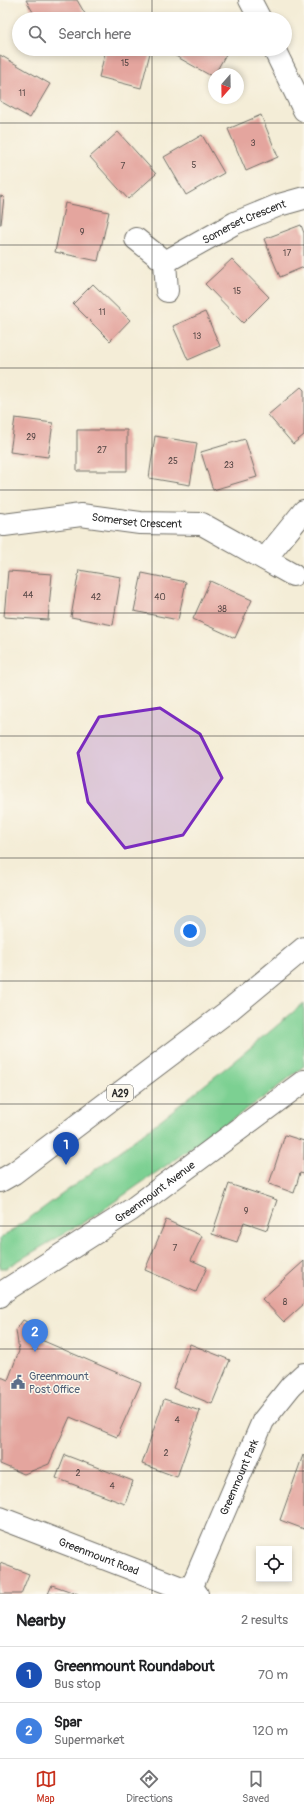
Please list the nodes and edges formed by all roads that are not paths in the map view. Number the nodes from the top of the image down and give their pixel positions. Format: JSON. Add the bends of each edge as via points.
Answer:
{"nodes":[{"id":1,"x":250,"y":0,"type":"edge"},
{"id":2,"x":256,"y":12,"type":"edge"},
{"id":3,"x":277,"y":56,"type":"edge"},
{"id":4,"x":304,"y":110,"type":"edge"},
{"id":5,"x":304,"y":198,"type":"edge"},
{"id":6,"x":136,"y":239,"type":"dead end"},
{"id":7,"x":165,"y":262,"type":"junction"},
{"id":8,"x":167,"y":291,"type":"dead end"},
{"id":9,"x":304,"y":511,"type":"edge"},
{"id":10,"x":0,"y":524,"type":"edge"},
{"id":11,"x":265,"y":559,"type":"junction"},
{"id":12,"x":293,"y":575,"type":"dead end"},
{"id":13,"x":304,"y":948,"type":"edge"},
{"id":14,"x":304,"y":1081,"type":"edge"},
{"id":15,"x":0,"y":1181,"type":"edge"},
{"id":16,"x":0,"y":1296,"type":"edge"},
{"id":17,"x":304,"y":1374,"type":"edge"},
{"id":18,"x":0,"y":1518,"type":"edge"},
{"id":19,"x":194,"y":1593,"type":"edge"}],
"edges":[{"from":1,"to":2,"type":"main road"},
{"from":3,"to":4,"type":"main road"},
{"from":5,"to":7,"type":"main road","name":"Somerset Crescent","via":[[235,223]]},
{"from":6,"to":7,"type":"main road"},
{"from":7,"to":8,"type":"main road"},
{"from":9,"to":11,"type":"main road"},
{"from":10,"to":11,"type":"main road","name":"Somerset Crescent","via":[[81,515],[140,523],[202,524]]},
{"from":11,"to":12,"type":"main road","name":"Somerset Crescent"},
{"from":13,"to":15,"type":"main road","number":"A29","via":[[220,1017]]},
{"from":14,"to":16,"type":"main road","name":"Greenmount Avenue","via":[[131,1210]]},
{"from":17,"to":19,"type":"main road","name":"Greenmount Park","via":[[263,1421]]},
{"from":18,"to":19,"type":"main road","name":"Greenmount Road"}]}
